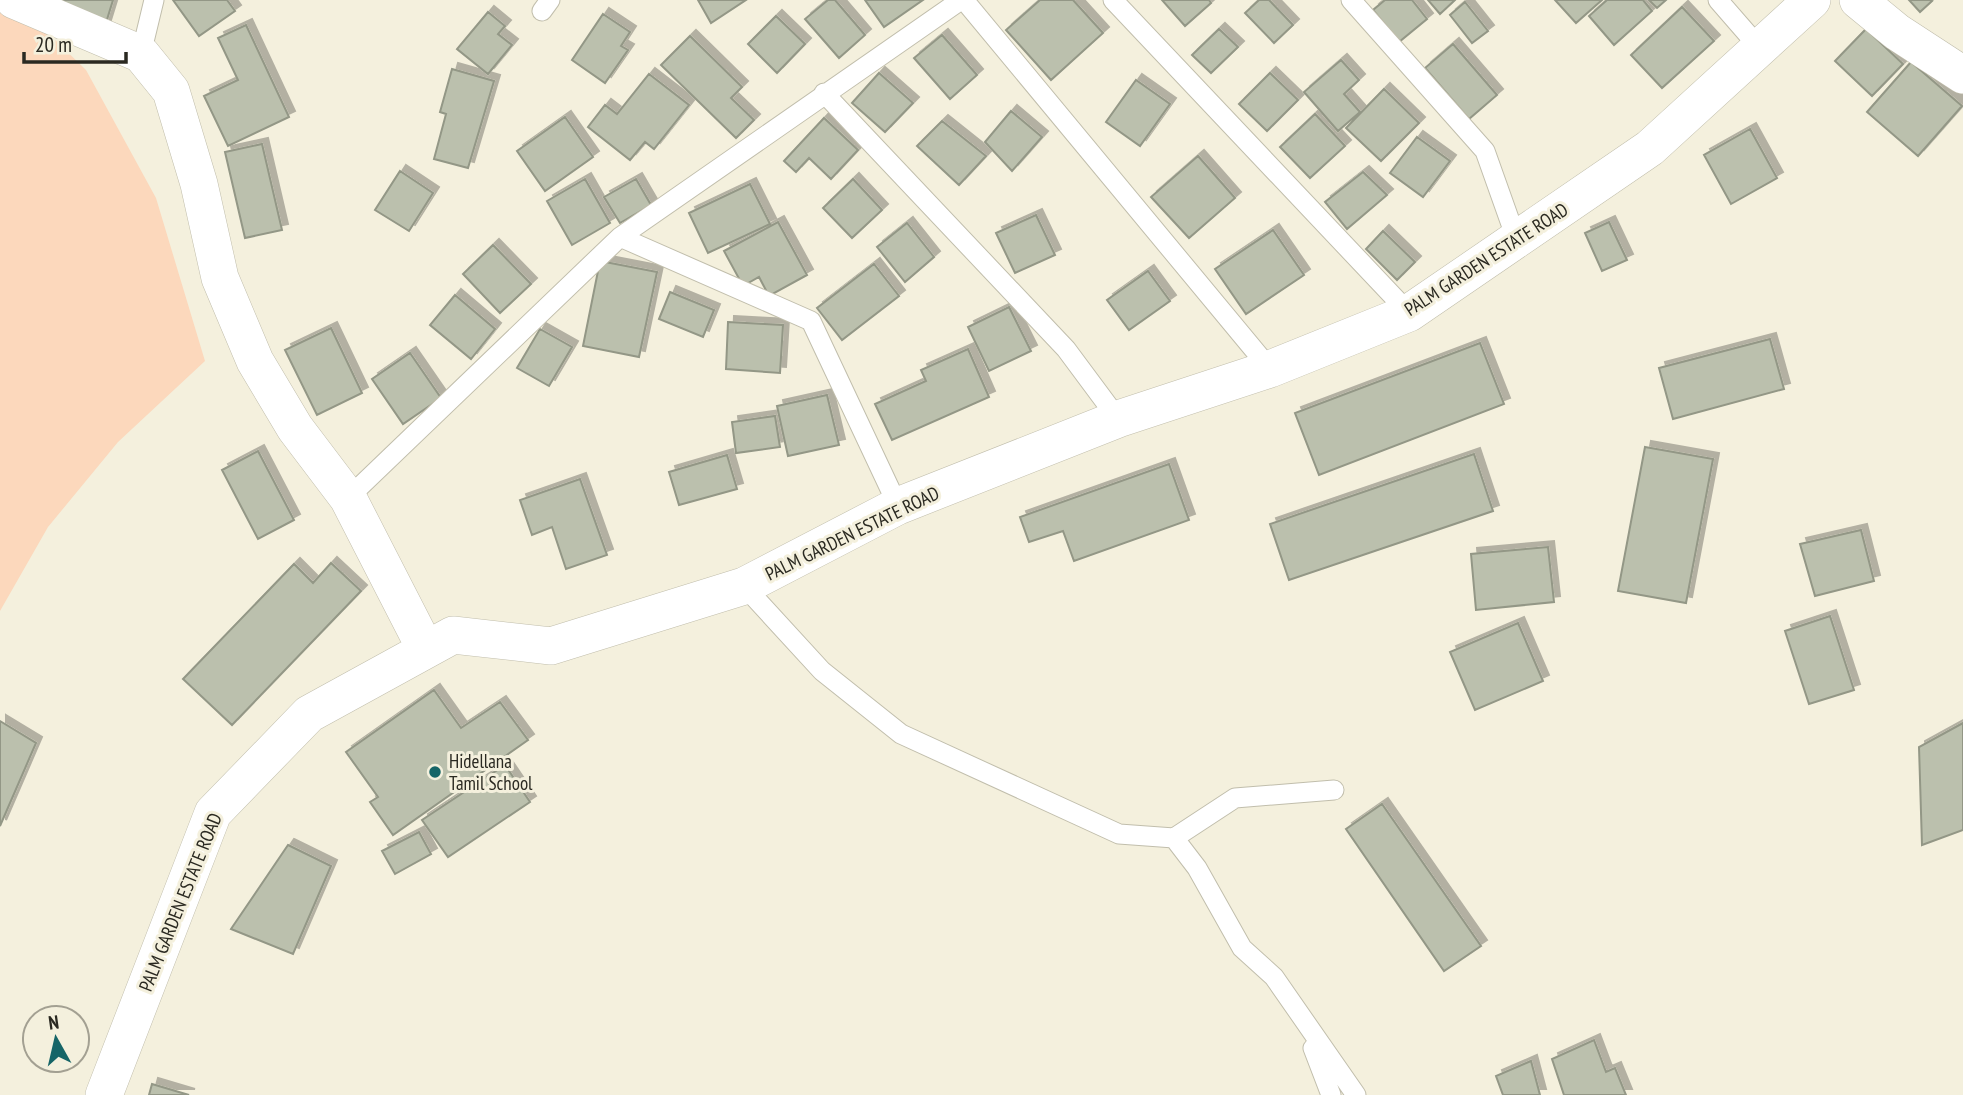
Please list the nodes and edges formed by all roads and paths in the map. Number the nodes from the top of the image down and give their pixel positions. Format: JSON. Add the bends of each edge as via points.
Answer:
{"nodes":[{"id":1,"x":14,"y":0,"type":"edge"},
{"id":2,"x":154,"y":0,"type":"edge"},
{"id":3,"x":962,"y":0,"type":"edge"},
{"id":4,"x":1113,"y":0,"type":"edge"},
{"id":5,"x":1351,"y":0,"type":"edge"},
{"id":6,"x":1718,"y":0,"type":"edge"},
{"id":7,"x":1812,"y":0,"type":"edge"},
{"id":8,"x":1858,"y":0,"type":"edge"},
{"id":9,"x":1758,"y":46,"type":"junction"},
{"id":10,"x":141,"y":54,"type":"junction"},
{"id":11,"x":1963,"y":75,"type":"edge"},
{"id":12,"x":824,"y":93,"type":"junction"},
{"id":13,"x":620,"y":237,"type":"junction"},
{"id":14,"x":1517,"y":241,"type":"junction"},
{"id":15,"x":1409,"y":313,"type":"junction"},
{"id":16,"x":1270,"y":369,"type":"junction"},
{"id":17,"x":1118,"y":419,"type":"junction"},
{"id":18,"x":348,"y":498,"type":"junction"},
{"id":19,"x":898,"y":506,"type":"junction"},
{"id":20,"x":744,"y":586,"type":"junction"},
{"id":21,"x":425,"y":648,"type":"junction"},
{"id":22,"x":1334,"y":790,"type":"dead end"},
{"id":23,"x":1174,"y":838,"type":"junction"},
{"id":24,"x":1274,"y":977,"type":"junction"},
{"id":25,"x":104,"y":1095,"type":"edge"},
{"id":26,"x":1331,"y":1095,"type":"edge"},
{"id":27,"x":1356,"y":1095,"type":"edge"}],
"edges":[{"from":1,"to":10,"type":"street"},
{"from":2,"to":10,"type":"lane"},
{"from":3,"to":12,"type":"lane"},
{"from":3,"to":16,"type":"lane"},
{"from":4,"to":15,"type":"lane"},
{"from":5,"to":14,"type":"lane","via":[[1485,151]]},
{"from":6,"to":9,"type":"lane"},
{"from":7,"to":9,"type":"street","name":"PALM GARDEN ESTATE ROAD"},
{"from":8,"to":11,"type":"street"},
{"from":9,"to":14,"type":"street","name":"PALM GARDEN ESTATE ROAD","via":[[1650,148]]},
{"from":10,"to":18,"type":"street","via":[[171,90],[220,278],[255,361],[296,428]]},
{"from":12,"to":13,"type":"lane"},
{"from":12,"to":17,"type":"lane","via":[[1066,349]]},
{"from":13,"to":18,"type":"lane"},
{"from":13,"to":19,"type":"lane","via":[[811,321]]},
{"from":14,"to":15,"type":"street","name":"PALM GARDEN ESTATE ROAD"},
{"from":15,"to":16,"type":"street","name":"PALM GARDEN ESTATE ROAD"},
{"from":16,"to":17,"type":"street","name":"PALM GARDEN ESTATE ROAD"},
{"from":17,"to":19,"type":"street","name":"PALM GARDEN ESTATE ROAD"},
{"from":18,"to":21,"type":"street"},
{"from":19,"to":20,"type":"street","name":"PALM GARDEN ESTATE ROAD"},
{"from":20,"to":21,"type":"street","name":"PALM GARDEN ESTATE ROAD","via":[[551,646],[453,635]]},
{"from":20,"to":23,"type":"lane","via":[[822,671],[901,734],[1119,834]]},
{"from":21,"to":25,"type":"street","name":"PALM GARDEN ESTATE ROAD","via":[[309,713],[213,813]]},
{"from":22,"to":23,"type":"lane","via":[[1236,798]]},
{"from":23,"to":24,"type":"lane","via":[[1197,868],[1242,948]]},
{"from":24,"to":26,"type":"lane","via":[[1278,993],[1317,1054]]},
{"from":24,"to":27,"type":"lane"}]}
